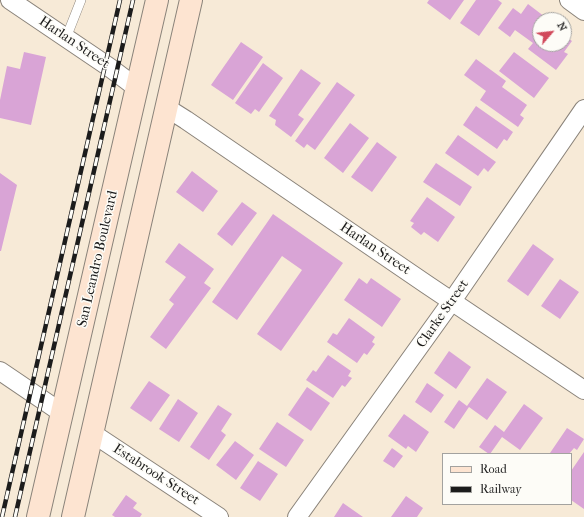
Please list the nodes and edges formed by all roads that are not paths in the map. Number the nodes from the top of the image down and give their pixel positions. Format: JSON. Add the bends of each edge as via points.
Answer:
{"nodes":[{"id":1,"x":10,"y":0,"type":"edge"},
{"id":2,"x":81,"y":0,"type":"edge"},
{"id":3,"x":157,"y":0,"type":"edge"},
{"id":4,"x":191,"y":0,"type":"edge"},
{"id":5,"x":569,"y":0,"type":"edge"},
{"id":6,"x":584,"y":11,"type":"edge"},
{"id":7,"x":66,"y":38,"type":"junction"},
{"id":8,"x":137,"y":88,"type":"junction"},
{"id":9,"x":167,"y":108,"type":"junction"},
{"id":10,"x":584,"y":109,"type":"edge"},
{"id":11,"x":452,"y":301,"type":"junction"},
{"id":12,"x":0,"y":371,"type":"edge"},
{"id":13,"x":584,"y":390,"type":"edge"},
{"id":14,"x":62,"y":413,"type":"junction"},
{"id":15,"x":92,"y":433,"type":"junction"},
{"id":16,"x":38,"y":517,"type":"edge"},
{"id":17,"x":73,"y":517,"type":"edge"},
{"id":18,"x":219,"y":517,"type":"edge"},
{"id":19,"x":297,"y":517,"type":"edge"}],
"edges":[{"from":1,"to":7,"type":"street","name":"Harlan Street"},
{"from":2,"to":7,"type":"lane"},
{"from":3,"to":8,"type":"main road","name":"San Leandro Boulevard"},
{"from":4,"to":9,"type":"main road"},
{"from":5,"to":6,"type":"street"},
{"from":7,"to":8,"type":"street","name":"Harlan Street"},
{"from":8,"to":14,"type":"main road","name":"San Leandro Boulevard"},
{"from":9,"to":11,"type":"street","name":"Harlan Street"},
{"from":9,"to":15,"type":"main road"},
{"from":10,"to":11,"type":"street","name":"Clarke Street"},
{"from":11,"to":13,"type":"street","name":"Harlan Street"},
{"from":11,"to":19,"type":"street","name":"Clarke Street"},
{"from":12,"to":14,"type":"street"},
{"from":14,"to":16,"type":"main road","name":"San Leandro Boulevard"},
{"from":15,"to":17,"type":"main road"},
{"from":15,"to":18,"type":"street","name":"Estabrook Street"}]}
